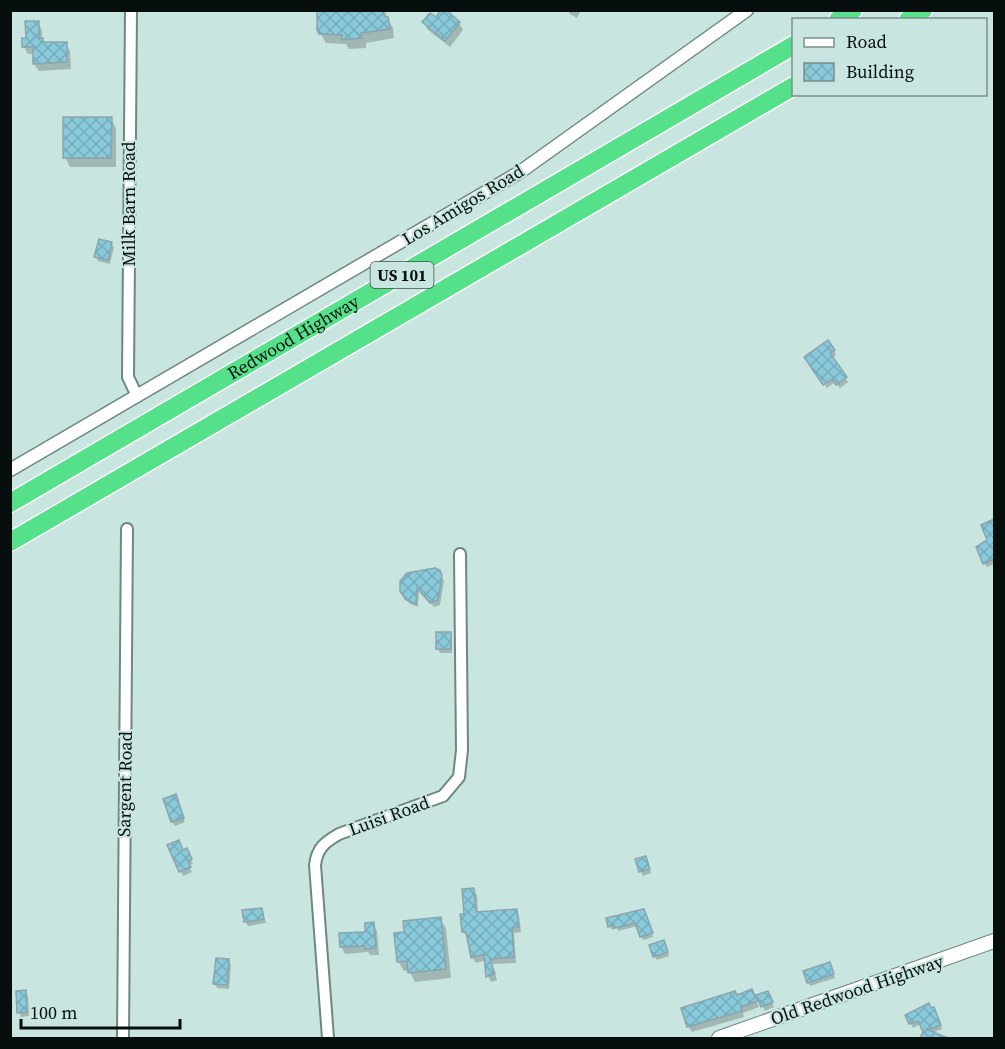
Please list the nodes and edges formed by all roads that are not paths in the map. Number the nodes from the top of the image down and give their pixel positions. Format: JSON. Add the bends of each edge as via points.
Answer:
{"nodes":[{"id":1,"x":131,"y":10,"type":"edge"},
{"id":2,"x":747,"y":10,"type":"edge"},
{"id":3,"x":792,"y":46,"type":"edge"},
{"id":4,"x":792,"y":87,"type":"edge"},
{"id":5,"x":137,"y":396,"type":"junction"},
{"id":6,"x":10,"y":470,"type":"edge"},
{"id":7,"x":10,"y":503,"type":"edge"},
{"id":8,"x":127,"y":530,"type":"dead end"},
{"id":9,"x":10,"y":542,"type":"edge"},
{"id":10,"x":460,"y":554,"type":"dead end"},
{"id":11,"x":994,"y":941,"type":"edge"},
{"id":12,"x":123,"y":1038,"type":"edge"},
{"id":13,"x":328,"y":1038,"type":"edge"},
{"id":14,"x":719,"y":1038,"type":"edge"}],
"edges":[{"from":1,"to":5,"type":"street","name":"Milk Barn Road","via":[[128,377]]},
{"from":2,"to":5,"type":"street","name":"Los Amigos Road","via":[[520,172]]},
{"from":3,"to":7,"type":"highway","name":"Redwood Highway","number":"US 101"},
{"from":4,"to":9,"type":"highway","name":"Redwood Highway","number":"US 101"},
{"from":5,"to":6,"type":"street","name":"Los Amigos Road"},
{"from":8,"to":12,"type":"street","name":"Sargent Road"},
{"from":10,"to":13,"type":"street","name":"Luisi Road","via":[[459,777],[443,796],[324,842],[316,857]]},
{"from":11,"to":14,"type":"main road","name":"Old Redwood Highway"}]}
